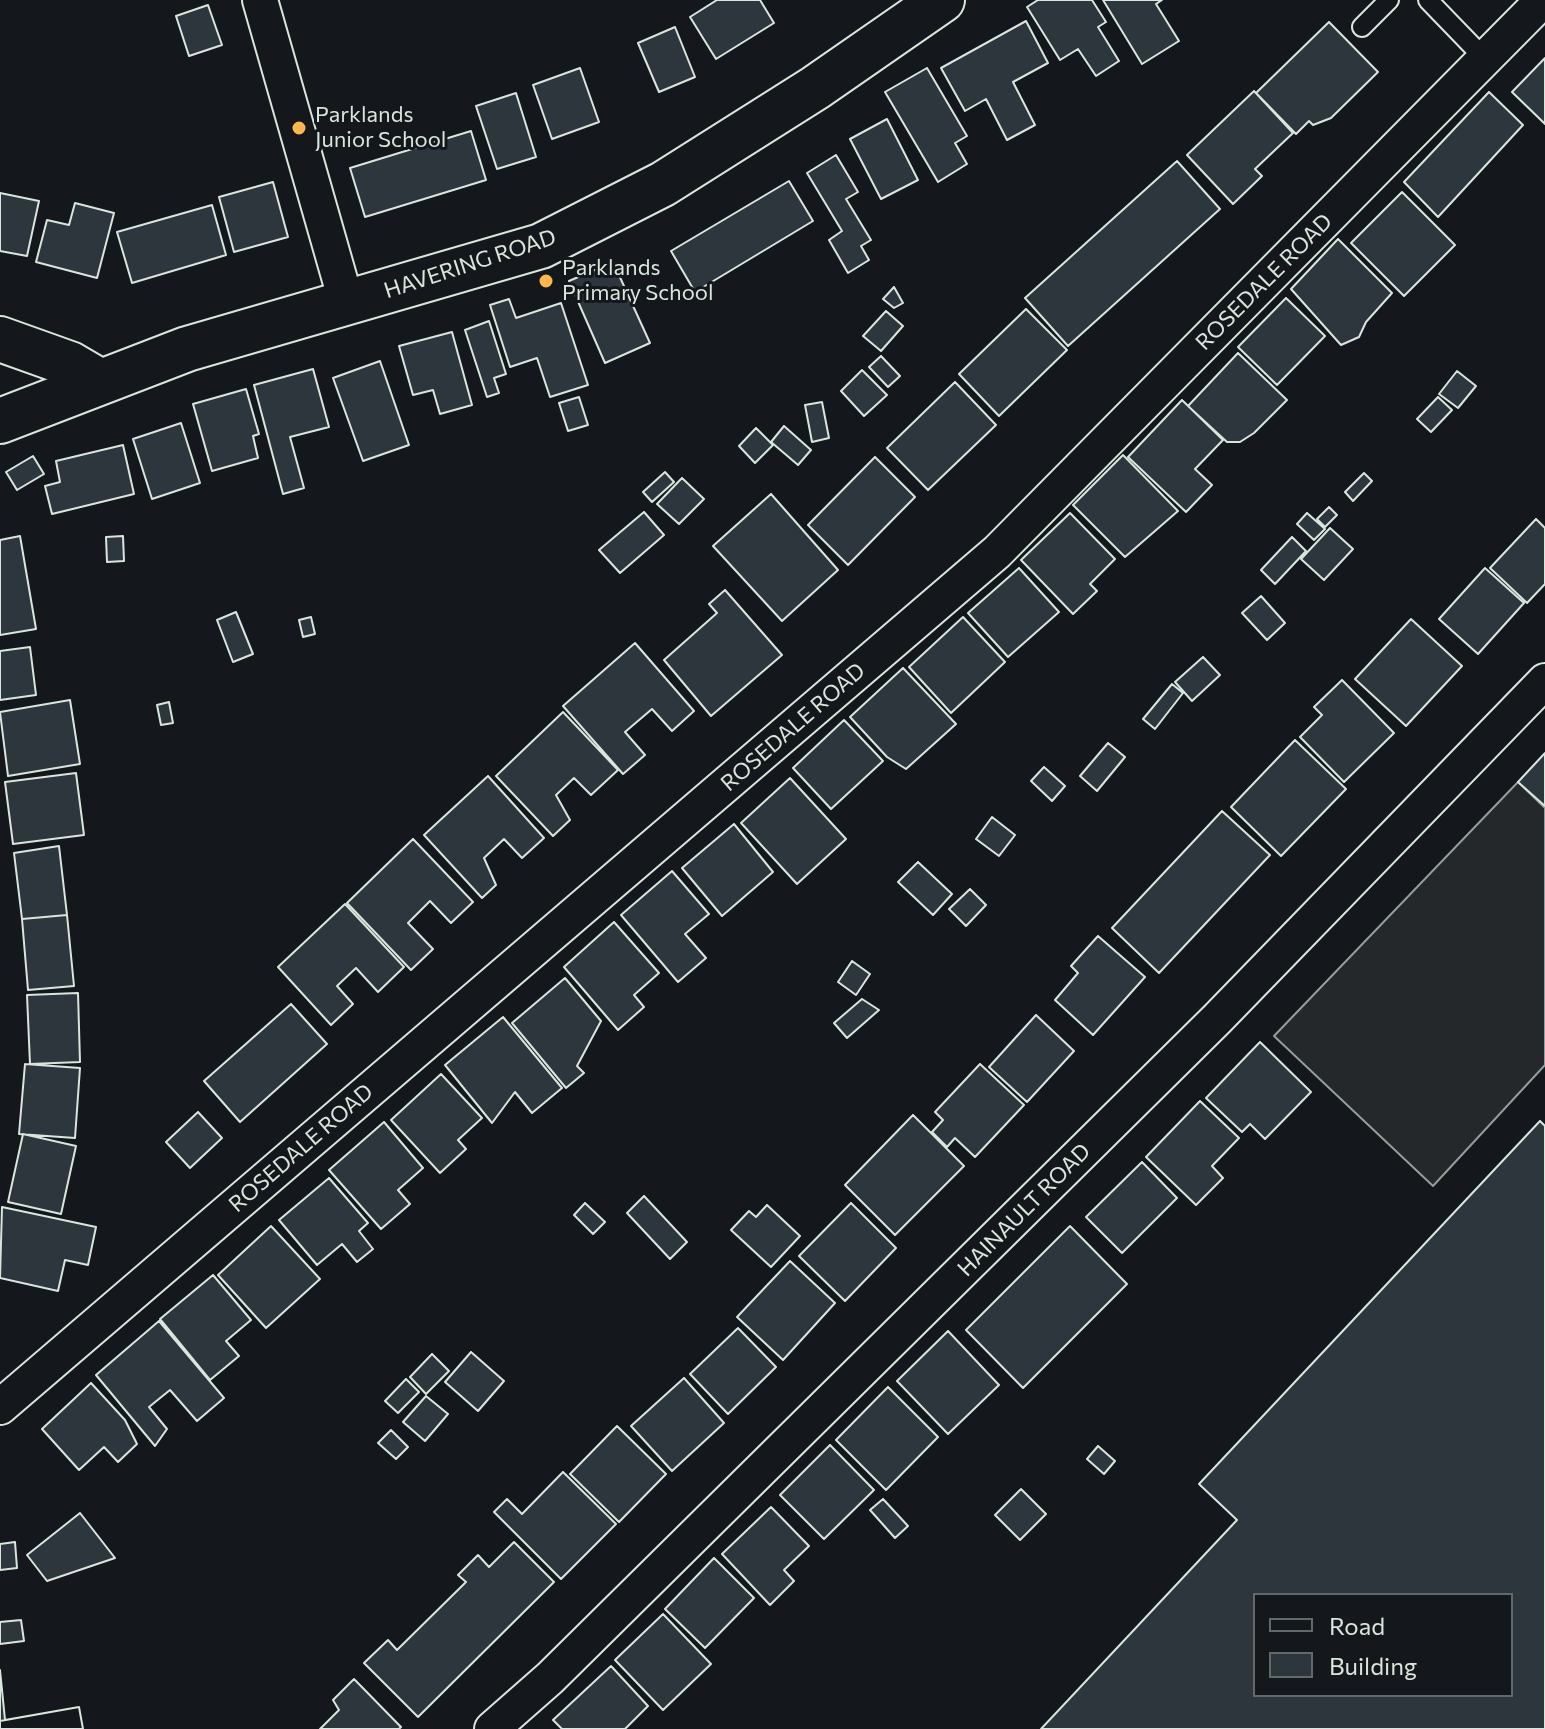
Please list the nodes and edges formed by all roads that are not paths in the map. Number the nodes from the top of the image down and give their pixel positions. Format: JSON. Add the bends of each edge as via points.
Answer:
{"nodes":[{"id":1,"x":260,"y":0,"type":"edge"},
{"id":2,"x":942,"y":0,"type":"edge"},
{"id":3,"x":1389,"y":0,"type":"edge"},
{"id":4,"x":1428,"y":0,"type":"edge"},
{"id":5,"x":1543,"y":0,"type":"edge"},
{"id":6,"x":1362,"y":27,"type":"dead end"},
{"id":7,"x":1485,"y":59,"type":"junction"},
{"id":8,"x":346,"y":301,"type":"junction"},
{"id":9,"x":0,"y":339,"type":"edge"},
{"id":10,"x":99,"y":381,"type":"junction"},
{"id":11,"x":0,"y":421,"type":"edge"},
{"id":12,"x":1545,"y":681,"type":"edge"},
{"id":13,"x":0,"y":1407,"type":"edge"},
{"id":14,"x":492,"y":1729,"type":"edge"}],
"edges":[{"from":1,"to":8,"type":"street"},
{"from":2,"to":8,"type":"main road","name":"HAVERING ROAD","via":[[815,88],[649,191],[541,246]]},
{"from":3,"to":6,"type":"lane"},
{"from":4,"to":7,"type":"lane"},
{"from":5,"to":7,"type":"street","name":"ROSEDALE ROAD"},
{"from":7,"to":13,"type":"street","name":"ROSEDALE ROAD","via":[[997,552]]},
{"from":8,"to":10,"type":"main road","name":"HAVERING ROAD"},
{"from":9,"to":10,"type":"main road","via":[[70,364]]},
{"from":10,"to":11,"type":"main road","name":"HAVERING ROAD"},
{"from":12,"to":14,"type":"street","name":"HAINAULT ROAD","via":[[1217,1019],[550,1678]]}]}
